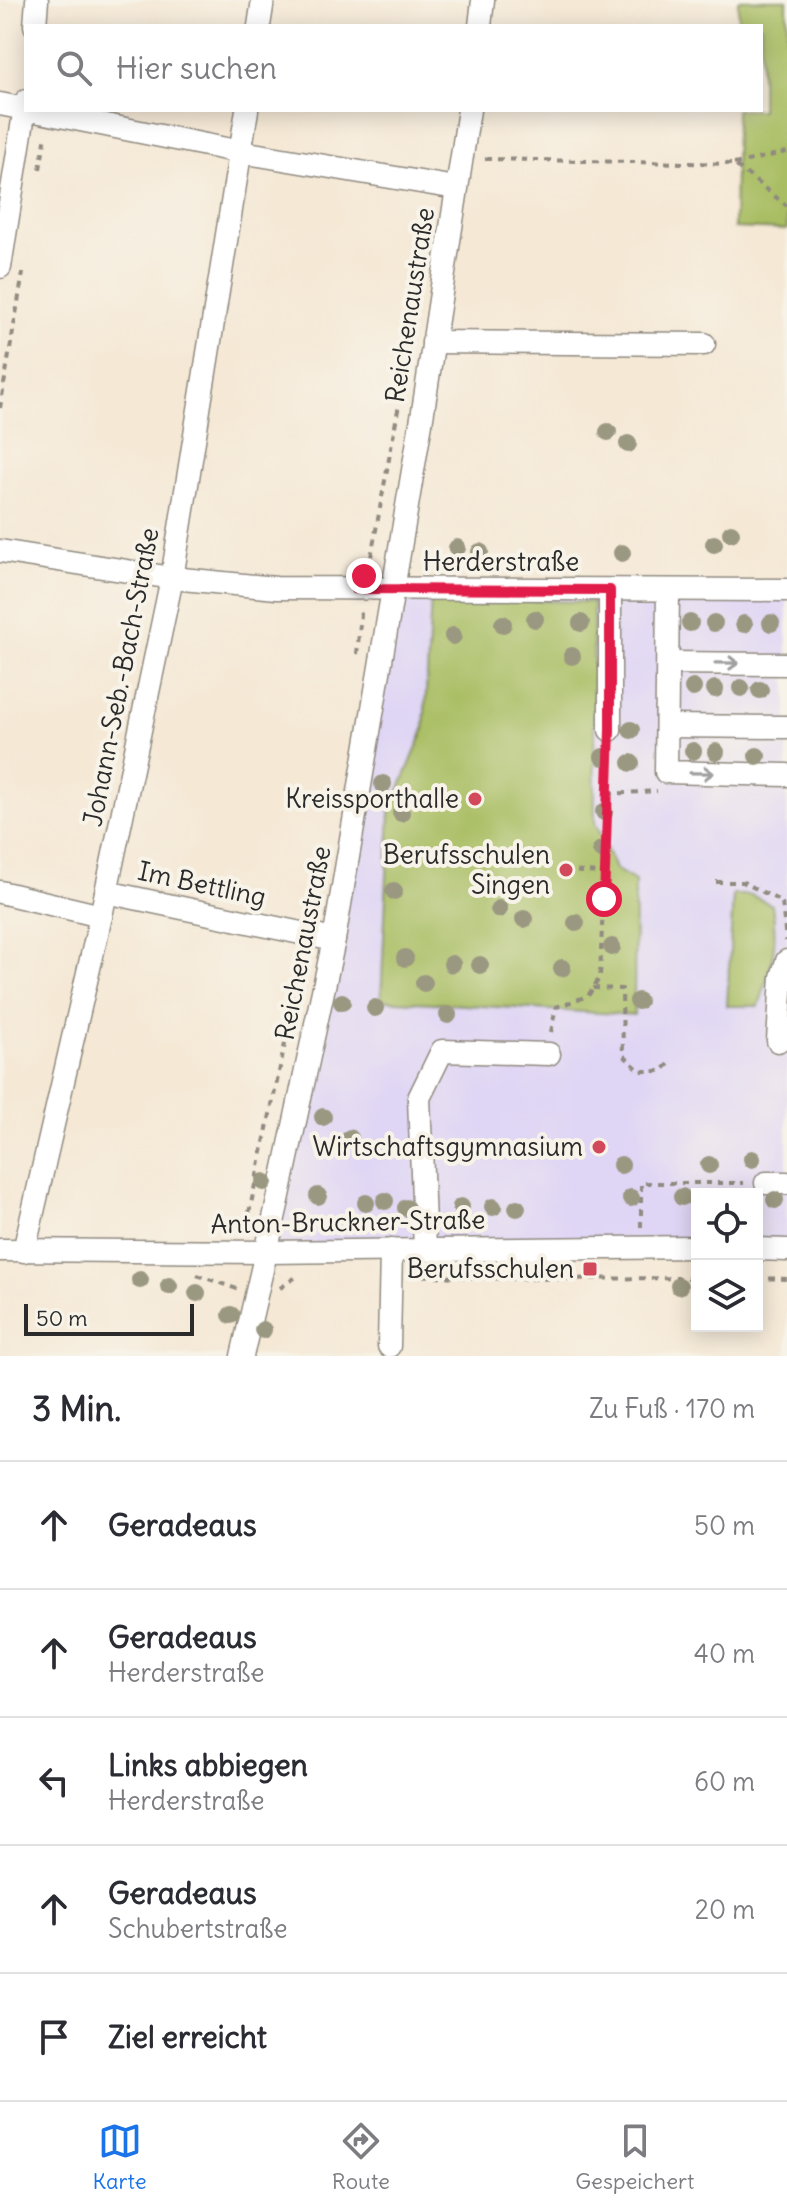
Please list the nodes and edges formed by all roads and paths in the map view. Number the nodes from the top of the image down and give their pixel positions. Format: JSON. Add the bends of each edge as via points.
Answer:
{"nodes":[{"id":1,"x":37,"y":0,"type":"edge"},
{"id":2,"x":263,"y":0,"type":"edge"},
{"id":3,"x":483,"y":0,"type":"edge"},
{"id":4,"x":35,"y":24,"type":"edge"},
{"id":5,"x":259,"y":24,"type":"edge"},
{"id":6,"x":480,"y":24,"type":"edge"},
{"id":7,"x":0,"y":104,"type":"edge"},
{"id":8,"x":24,"y":110,"type":"edge"},
{"id":9,"x":25,"y":112,"type":"edge"},
{"id":10,"x":35,"y":112,"type":"edge"},
{"id":11,"x":247,"y":112,"type":"edge"},
{"id":12,"x":469,"y":112,"type":"edge"},
{"id":13,"x":241,"y":152,"type":"junction"},
{"id":14,"x":787,"y":152,"type":"edge"},
{"id":15,"x":462,"y":159,"type":"junction"},
{"id":16,"x":734,"y":164,"type":"junction"},
{"id":17,"x":456,"y":188,"type":"junction"},
{"id":18,"x":787,"y":206,"type":"edge"},
{"id":19,"x":0,"y":267,"type":"edge"},
{"id":20,"x":433,"y":342,"type":"junction"},
{"id":21,"x":704,"y":344,"type":"dead end"},
{"id":22,"x":402,"y":384,"type":"dead end"},
{"id":23,"x":0,"y":551,"type":"edge"},
{"id":24,"x":172,"y":578,"type":"junction"},
{"id":25,"x":355,"y":589,"type":"junction"},
{"id":26,"x":393,"y":589,"type":"junction"},
{"id":27,"x":610,"y":590,"type":"junction"},
{"id":28,"x":668,"y":590,"type":"junction"},
{"id":29,"x":787,"y":590,"type":"edge"},
{"id":30,"x":357,"y":655,"type":"dead end"},
{"id":31,"x":668,"y":663,"type":"junction"},
{"id":32,"x":787,"y":664,"type":"edge"},
{"id":33,"x":667,"y":726,"type":"junction"},
{"id":34,"x":787,"y":727,"type":"edge"},
{"id":35,"x":610,"y":730,"type":"joint"},
{"id":36,"x":787,"y":775,"type":"edge"},
{"id":37,"x":565,"y":871,"type":"dead end"},
{"id":38,"x":605,"y":873,"type":"junction"},
{"id":39,"x":320,"y":876,"type":"dead end"},
{"id":40,"x":716,"y":882,"type":"dead end"},
{"id":41,"x":0,"y":892,"type":"edge"},
{"id":42,"x":106,"y":892,"type":"junction"},
{"id":43,"x":101,"y":916,"type":"junction"},
{"id":44,"x":288,"y":931,"type":"junction"},
{"id":45,"x":334,"y":940,"type":"junction"},
{"id":46,"x":787,"y":942,"type":"edge"},
{"id":47,"x":787,"y":961,"type":"edge"},
{"id":48,"x":593,"y":988,"type":"junction"},
{"id":49,"x":778,"y":1041,"type":"dead end"},
{"id":50,"x":549,"y":1054,"type":"joint"},
{"id":51,"x":670,"y":1063,"type":"dead end"},
{"id":52,"x":777,"y":1183,"type":"edge"},
{"id":53,"x":249,"y":1213,"type":"dead end"},
{"id":54,"x":641,"y":1246,"type":"junction"},
{"id":55,"x":691,"y":1247,"type":"edge"},
{"id":56,"x":425,"y":1249,"type":"junction"},
{"id":57,"x":763,"y":1249,"type":"edge"},
{"id":58,"x":0,"y":1250,"type":"edge"},
{"id":59,"x":391,"y":1250,"type":"junction"},
{"id":60,"x":787,"y":1250,"type":"edge"},
{"id":61,"x":24,"y":1251,"type":"junction"},
{"id":62,"x":267,"y":1252,"type":"junction"},
{"id":63,"x":391,"y":1274,"type":"junction"},
{"id":64,"x":191,"y":1275,"type":"dead end"},
{"id":65,"x":312,"y":1275,"type":"dead end"},
{"id":66,"x":691,"y":1278,"type":"edge"},
{"id":67,"x":763,"y":1278,"type":"edge"},
{"id":68,"x":787,"y":1279,"type":"edge"},
{"id":69,"x":257,"y":1293,"type":"junction"},
{"id":70,"x":389,"y":1346,"type":"dead end"},
{"id":71,"x":242,"y":1356,"type":"edge"}],
"edges":[{"from":1,"to":4,"type":"street"},
{"from":2,"to":5,"type":"street"},
{"from":3,"to":6,"type":"street"},
{"from":7,"to":8,"type":"street"},
{"from":9,"to":19,"type":"street"},
{"from":10,"to":13,"type":"street"},
{"from":11,"to":13,"type":"street","name":"Johann-Seb.-Bach-Straße"},
{"from":12,"to":15,"type":"street","name":"Reichenaustraße"},
{"from":13,"to":17,"type":"street"},
{"from":13,"to":24,"type":"street","name":"Johann-Seb.-Bach-Straße"},
{"from":14,"to":16,"type":"path"},
{"from":15,"to":16,"type":"path"},
{"from":15,"to":17,"type":"street","name":"Reichenaustraße"},
{"from":16,"to":18,"type":"path"},
{"from":17,"to":20,"type":"street","name":"Reichenaustraße"},
{"from":20,"to":21,"type":"street"},
{"from":20,"to":26,"type":"street","name":"Reichenaustraße"},
{"from":22,"to":25,"type":"path","via":[[370,568]]},
{"from":23,"to":24,"type":"street","name":"Herderstraße"},
{"from":24,"to":25,"type":"street","name":"Herderstraße"},
{"from":24,"to":42,"type":"street","name":"Johann-Seb.-Bach-Straße"},
{"from":25,"to":26,"type":"street","name":"Herderstraße"},
{"from":25,"to":30,"type":"path","via":[[361,614]]},
{"from":26,"to":27,"type":"street","name":"Herderstraße"},
{"from":26,"to":45,"type":"street","name":"Reichenaustraße"},
{"from":27,"to":28,"type":"street","name":"Herderstraße"},
{"from":27,"to":35,"type":"street","name":"Herderstraße"},
{"from":28,"to":29,"type":"street","name":"Herderstraße"},
{"from":28,"to":31,"type":"street"},
{"from":31,"to":32,"type":"street","one_way":true},
{"from":31,"to":33,"type":"street"},
{"from":33,"to":34,"type":"street"},
{"from":33,"to":36,"type":"street","one_way":true,"via":[[666,772]]},
{"from":35,"to":38,"type":"path"},
{"from":37,"to":38,"type":"path"},
{"from":38,"to":48,"type":"path","via":[[600,977]]},
{"from":39,"to":44,"type":"path","via":[[312,909]]},
{"from":40,"to":46,"type":"path","via":[[743,882],[782,902]]},
{"from":41,"to":43,"type":"street"},
{"from":42,"to":43,"type":"street","name":"Johann-Seb.-Bach-Straße"},
{"from":42,"to":44,"type":"street","name":"Im Bettling"},
{"from":43,"to":61,"type":"street","name":"Johann-Seb.-Bach-Straße"},
{"from":44,"to":45,"type":"street","name":"Im Bettling"},
{"from":44,"to":53,"type":"path","via":[[302,964]]},
{"from":45,"to":62,"type":"street","name":"Reichenaustraße"},
{"from":47,"to":49,"type":"street"},
{"from":48,"to":50,"type":"path","via":[[588,996],[556,1007]]},
{"from":48,"to":51,"type":"path","via":[[622,989],[623,1055],[640,1071],[662,1071]]},
{"from":50,"to":56,"type":"street","via":[[442,1051],[419,1098]]},
{"from":52,"to":54,"type":"path","via":[[641,1183]]},
{"from":54,"to":55,"type":"street","name":"Anton-Bruckner-Straße"},
{"from":54,"to":56,"type":"street","name":"Anton-Bruckner-Straße"},
{"from":56,"to":59,"type":"street","name":"Anton-Bruckner-Straße"},
{"from":57,"to":60,"type":"street"},
{"from":58,"to":61,"type":"street","name":"Anton-Bruckner-Straße"},
{"from":59,"to":62,"type":"street","name":"Anton-Bruckner-Straße"},
{"from":59,"to":63,"type":"street"},
{"from":61,"to":62,"type":"street","name":"Anton-Bruckner-Straße"},
{"from":62,"to":69,"type":"street","name":"Reichenaustraße"},
{"from":63,"to":66,"type":"path"},
{"from":63,"to":70,"type":"street"},
{"from":64,"to":69,"type":"path"},
{"from":65,"to":69,"type":"path","via":[[296,1275],[272,1294]]},
{"from":67,"to":68,"type":"path"},
{"from":69,"to":71,"type":"street","name":"Reichenaustraße"}]}
